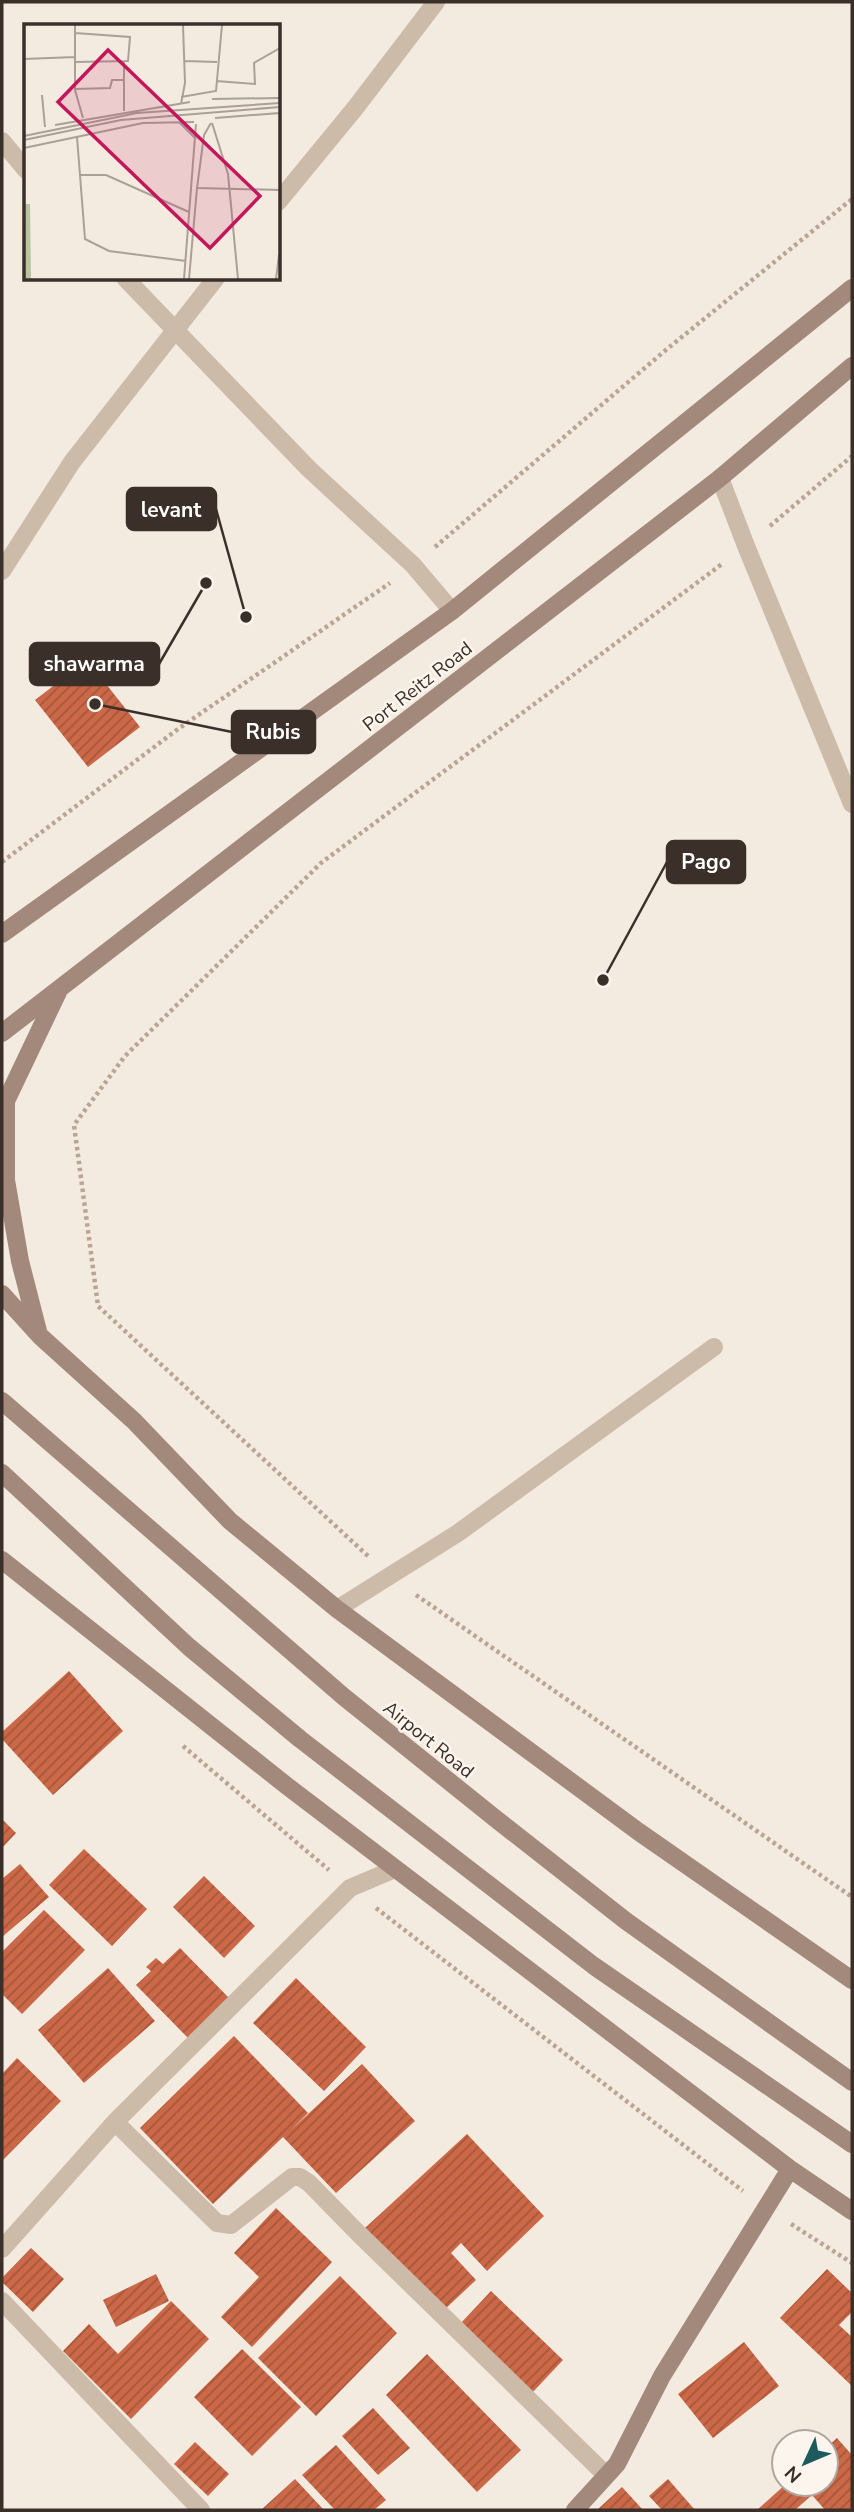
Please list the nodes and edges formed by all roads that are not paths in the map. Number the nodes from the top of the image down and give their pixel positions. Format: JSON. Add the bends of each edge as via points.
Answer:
{"nodes":[{"id":1,"x":436,"y":2,"type":"edge"},
{"id":2,"x":2,"y":141,"type":"edge"},
{"id":3,"x":24,"y":168,"type":"edge"},
{"id":4,"x":280,"y":200,"type":"edge"},
{"id":5,"x":127,"y":280,"type":"edge"},
{"id":6,"x":214,"y":280,"type":"edge"},
{"id":7,"x":852,"y":288,"type":"edge"},
{"id":8,"x":174,"y":329,"type":"junction"},
{"id":9,"x":852,"y":366,"type":"edge"},
{"id":10,"x":720,"y":478,"type":"junction"},
{"id":11,"x":2,"y":571,"type":"edge"},
{"id":12,"x":452,"y":611,"type":"junction"},
{"id":13,"x":852,"y":804,"type":"edge"},
{"id":14,"x":2,"y":934,"type":"edge"},
{"id":15,"x":60,"y":989,"type":"junction"},
{"id":16,"x":2,"y":1033,"type":"edge"},
{"id":17,"x":2,"y":1294,"type":"edge"},
{"id":18,"x":40,"y":1336,"type":"junction"},
{"id":19,"x":714,"y":1347,"type":"dead end"},
{"id":20,"x":2,"y":1401,"type":"edge"},
{"id":21,"x":2,"y":1473,"type":"edge"},
{"id":22,"x":2,"y":1560,"type":"edge"},
{"id":23,"x":337,"y":1609,"type":"junction"},
{"id":24,"x":396,"y":1869,"type":"junction"},
{"id":25,"x":852,"y":1980,"type":"edge"},
{"id":26,"x":852,"y":2082,"type":"edge"},
{"id":27,"x":115,"y":2122,"type":"junction"},
{"id":28,"x":852,"y":2144,"type":"edge"},
{"id":29,"x":790,"y":2169,"type":"junction"},
{"id":30,"x":852,"y":2211,"type":"edge"},
{"id":31,"x":2,"y":2249,"type":"edge"},
{"id":32,"x":2,"y":2301,"type":"edge"},
{"id":33,"x":605,"y":2474,"type":"junction"},
{"id":34,"x":201,"y":2510,"type":"edge"},
{"id":35,"x":575,"y":2510,"type":"edge"}],
"edges":[{"from":1,"to":4,"type":"street"},
{"from":2,"to":3,"type":"street"},
{"from":5,"to":8,"type":"street"},
{"from":6,"to":8,"type":"street"},
{"from":7,"to":12,"type":"main road"},
{"from":8,"to":11,"type":"street","via":[[72,462]]},
{"from":8,"to":12,"type":"street","via":[[309,469],[413,565]]},
{"from":9,"to":10,"type":"main road","name":"Port Reitz Road"},
{"from":10,"to":13,"type":"street"},
{"from":10,"to":15,"type":"main road","name":"Port Reitz Road"},
{"from":12,"to":14,"type":"main road"},
{"from":15,"to":16,"type":"main road","name":"Port Reitz Road"},
{"from":15,"to":18,"type":"main road","via":[[6,1101],[6,1180],[20,1261]]},
{"from":17,"to":18,"type":"main road"},
{"from":18,"to":23,"type":"main road","via":[[134,1421],[230,1521]]},
{"from":19,"to":23,"type":"street","via":[[458,1533]]},
{"from":20,"to":26,"type":"main road","name":"Airport Road","via":[[344,1697],[626,1921]]},
{"from":21,"to":28,"type":"main road","via":[[189,1647],[300,1739],[594,1966]]},
{"from":22,"to":24,"type":"main road"},
{"from":23,"to":25,"type":"main road","via":[[639,1832]]},
{"from":24,"to":27,"type":"street","via":[[350,1888]]},
{"from":24,"to":29,"type":"main road"},
{"from":27,"to":31,"type":"street"},
{"from":27,"to":33,"type":"street","via":[[225,2226],[292,2177],[309,2182]]},
{"from":29,"to":30,"type":"main road"},
{"from":29,"to":33,"type":"main road","via":[[662,2376],[617,2464]]},
{"from":32,"to":34,"type":"street"},
{"from":33,"to":35,"type":"main road"}]}
